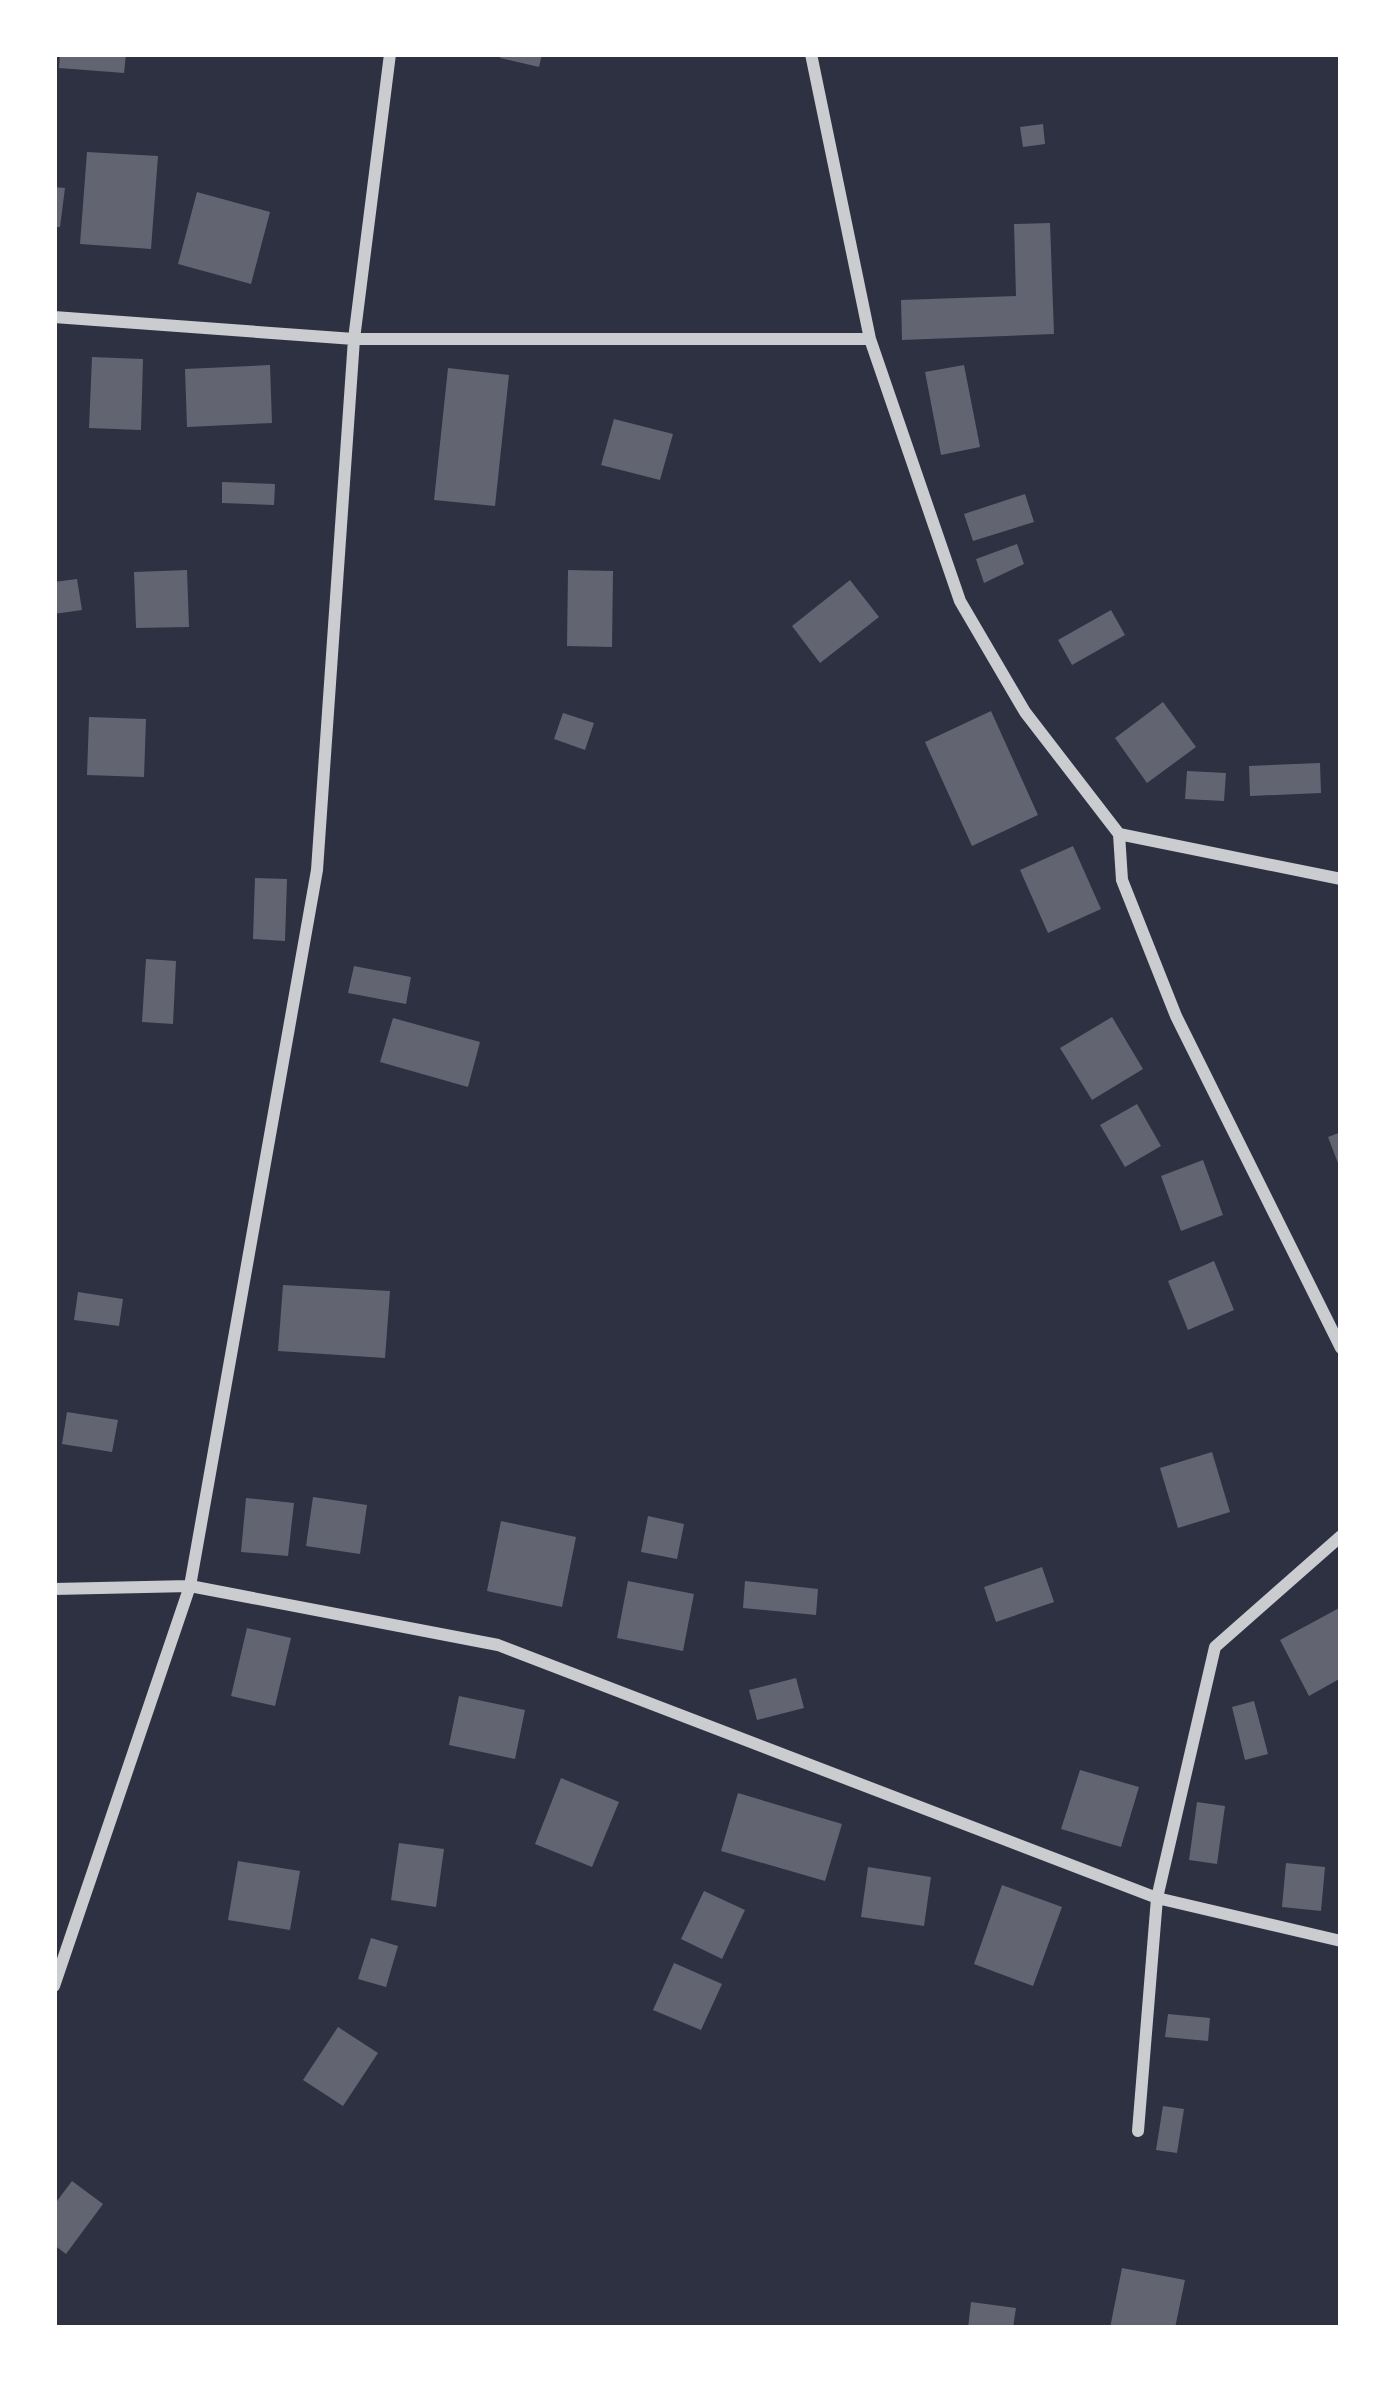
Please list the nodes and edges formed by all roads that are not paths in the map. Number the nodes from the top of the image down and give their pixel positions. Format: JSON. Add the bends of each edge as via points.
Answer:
{"nodes":[{"id":1,"x":390,"y":54,"type":"edge"},
{"id":2,"x":811,"y":54,"type":"edge"},
{"id":3,"x":54,"y":317,"type":"edge"},
{"id":4,"x":353,"y":339,"type":"junction"},
{"id":5,"x":871,"y":339,"type":"junction"},
{"id":6,"x":1119,"y":834,"type":"junction"},
{"id":7,"x":1341,"y":879,"type":"edge"},
{"id":8,"x":1341,"y":1348,"type":"edge"},
{"id":9,"x":1341,"y":1536,"type":"edge"},
{"id":10,"x":190,"y":1586,"type":"junction"},
{"id":11,"x":54,"y":1589,"type":"edge"},
{"id":12,"x":1157,"y":1898,"type":"junction"},
{"id":13,"x":1341,"y":1941,"type":"edge"},
{"id":14,"x":54,"y":1986,"type":"edge"},
{"id":15,"x":1138,"y":2131,"type":"dead end"}],
"edges":[{"from":1,"to":4,"type":"street"},
{"from":2,"to":5,"type":"street"},
{"from":3,"to":4,"type":"street"},
{"from":4,"to":5,"type":"street"},
{"from":4,"to":10,"type":"street","via":[[317,870]]},
{"from":5,"to":6,"type":"street","via":[[960,601],[1025,712]]},
{"from":6,"to":7,"type":"street"},
{"from":6,"to":8,"type":"street","via":[[1122,880],[1176,1016]]},
{"from":9,"to":12,"type":"street","via":[[1215,1647]]},
{"from":10,"to":11,"type":"street"},
{"from":10,"to":12,"type":"street","via":[[498,1645]]},
{"from":10,"to":14,"type":"street"},
{"from":12,"to":13,"type":"street"},
{"from":12,"to":15,"type":"street"}]}
